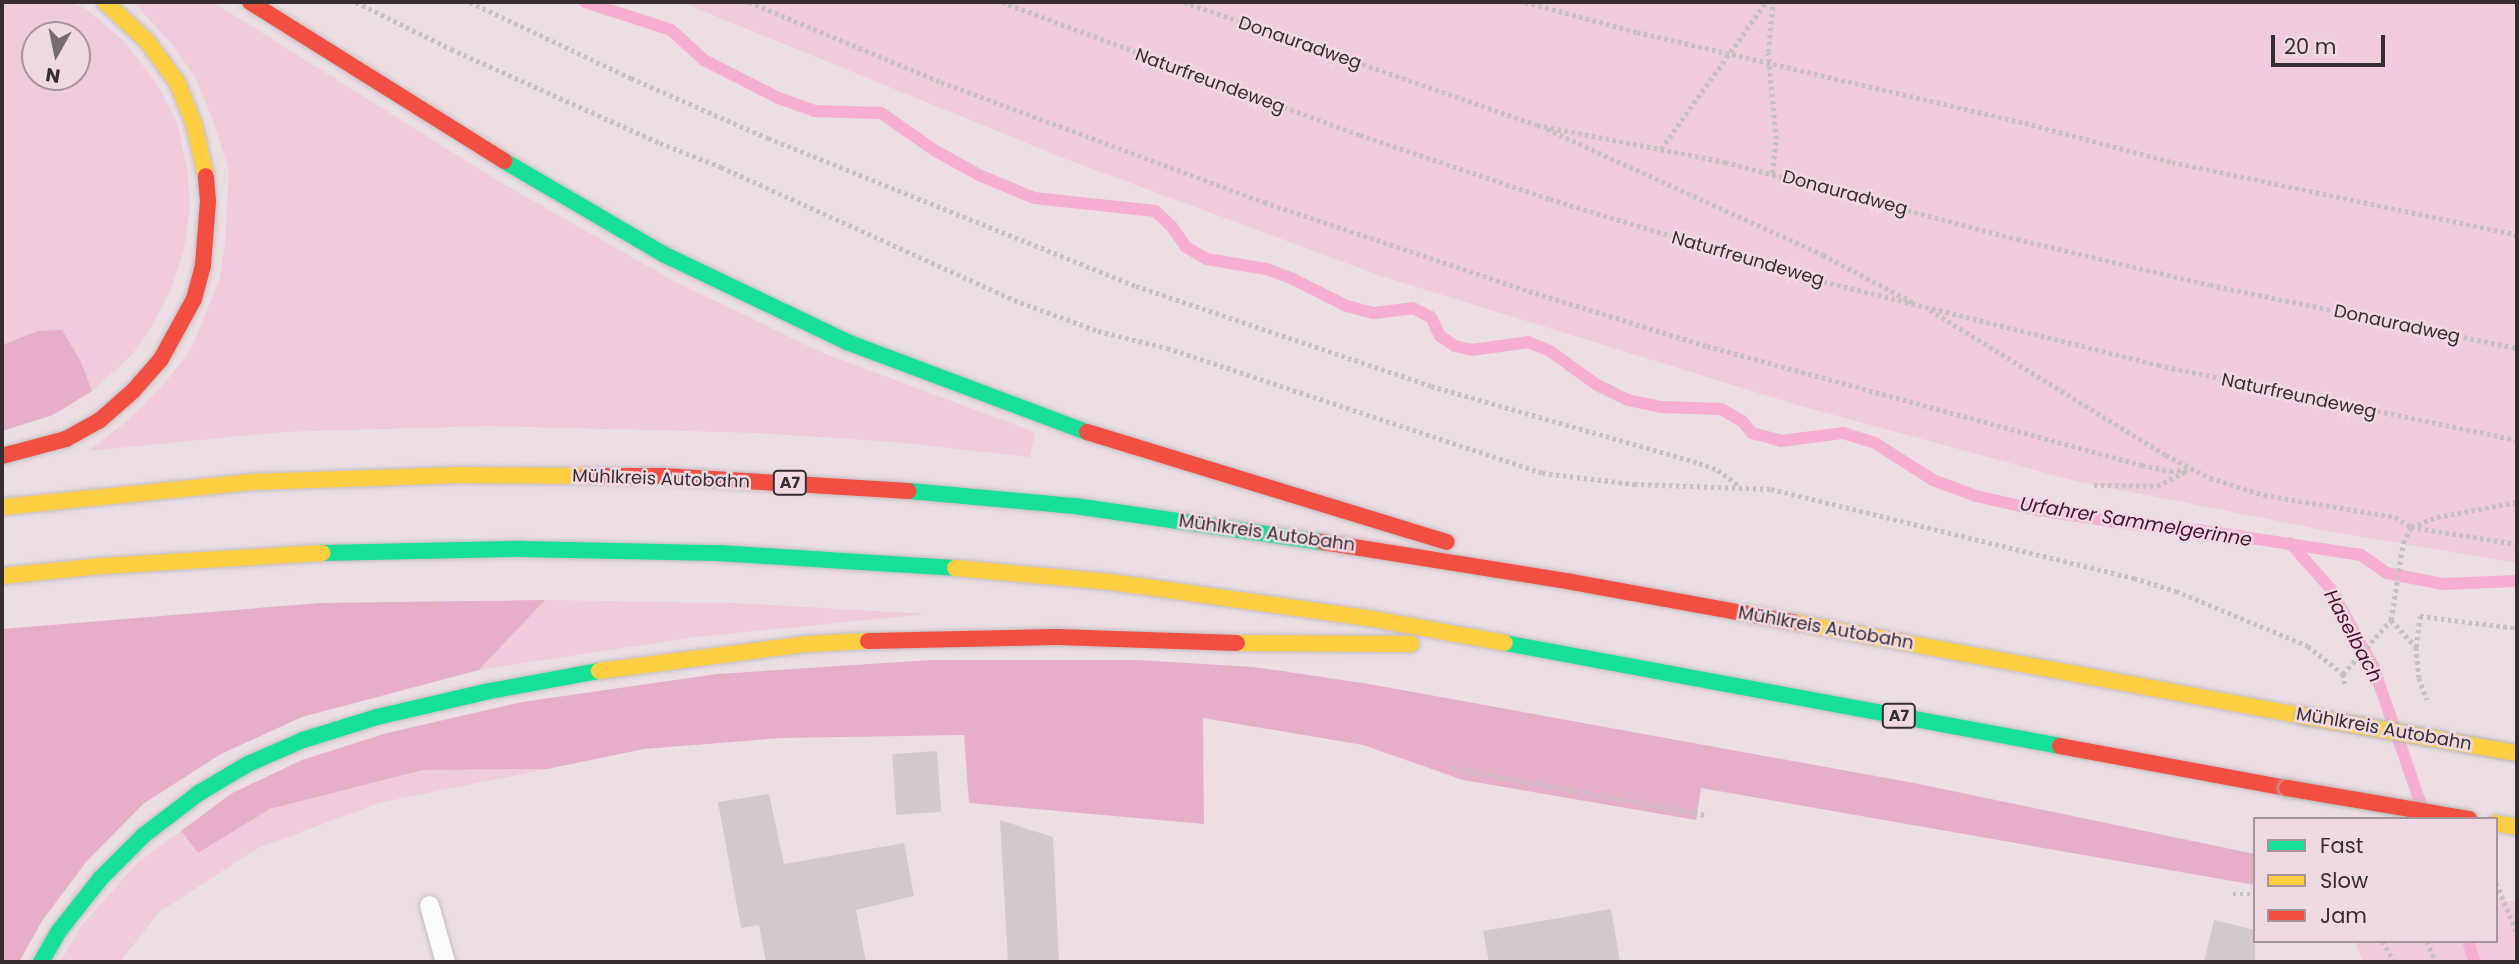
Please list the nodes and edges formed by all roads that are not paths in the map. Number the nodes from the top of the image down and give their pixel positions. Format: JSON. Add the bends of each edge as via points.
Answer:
{"nodes":[{"id":1,"x":105,"y":2,"type":"edge"},
{"id":2,"x":250,"y":2,"type":"edge"},
{"id":3,"x":2,"y":456,"type":"edge"},
{"id":4,"x":2,"y":507,"type":"edge"},
{"id":5,"x":2,"y":576,"type":"edge"},
{"id":6,"x":1572,"y":582,"type":"junction"},
{"id":7,"x":1511,"y":644,"type":"junction"},
{"id":8,"x":2517,"y":753,"type":"edge"},
{"id":9,"x":2457,"y":817,"type":"edge"},
{"id":10,"x":2498,"y":824,"type":"edge"},
{"id":11,"x":2517,"y":827,"type":"edge"},
{"id":12,"x":429,"y":905,"type":"dead end"},
{"id":13,"x":41,"y":962,"type":"edge"},
{"id":14,"x":445,"y":962,"type":"edge"}],
"edges":[{"from":1,"to":3,"type":"highway","via":[[147,41],[177,82],[194,124],[205,164],[208,201],[203,265],[180,328],[162,359],[133,391],[99,421],[66,439]]},
{"from":2,"to":6,"type":"highway","via":[[491,154],[664,255],[847,342],[1075,428]]},
{"from":4,"to":6,"type":"highway","name":"Mühlkreis Autobahn","number":"A7","via":[[252,482],[461,475],[664,476],[1075,506]]},
{"from":5,"to":7,"type":"highway","number":"A7","via":[[314,553],[522,549],[718,553],[1111,582],[1368,618]]},
{"from":6,"to":8,"type":"highway","name":"Mühlkreis Autobahn","number":"A7","bridge":true},
{"from":7,"to":9,"type":"highway","number":"A7","bridge":true},
{"from":7,"to":13,"type":"highway","via":[[1303,645],[1157,638],[944,637],[808,643],[490,691],[303,740],[248,764],[199,793],[144,835],[100,880]]},
{"from":10,"to":11,"type":"highway"},
{"from":12,"to":14,"type":"lane"}]}
